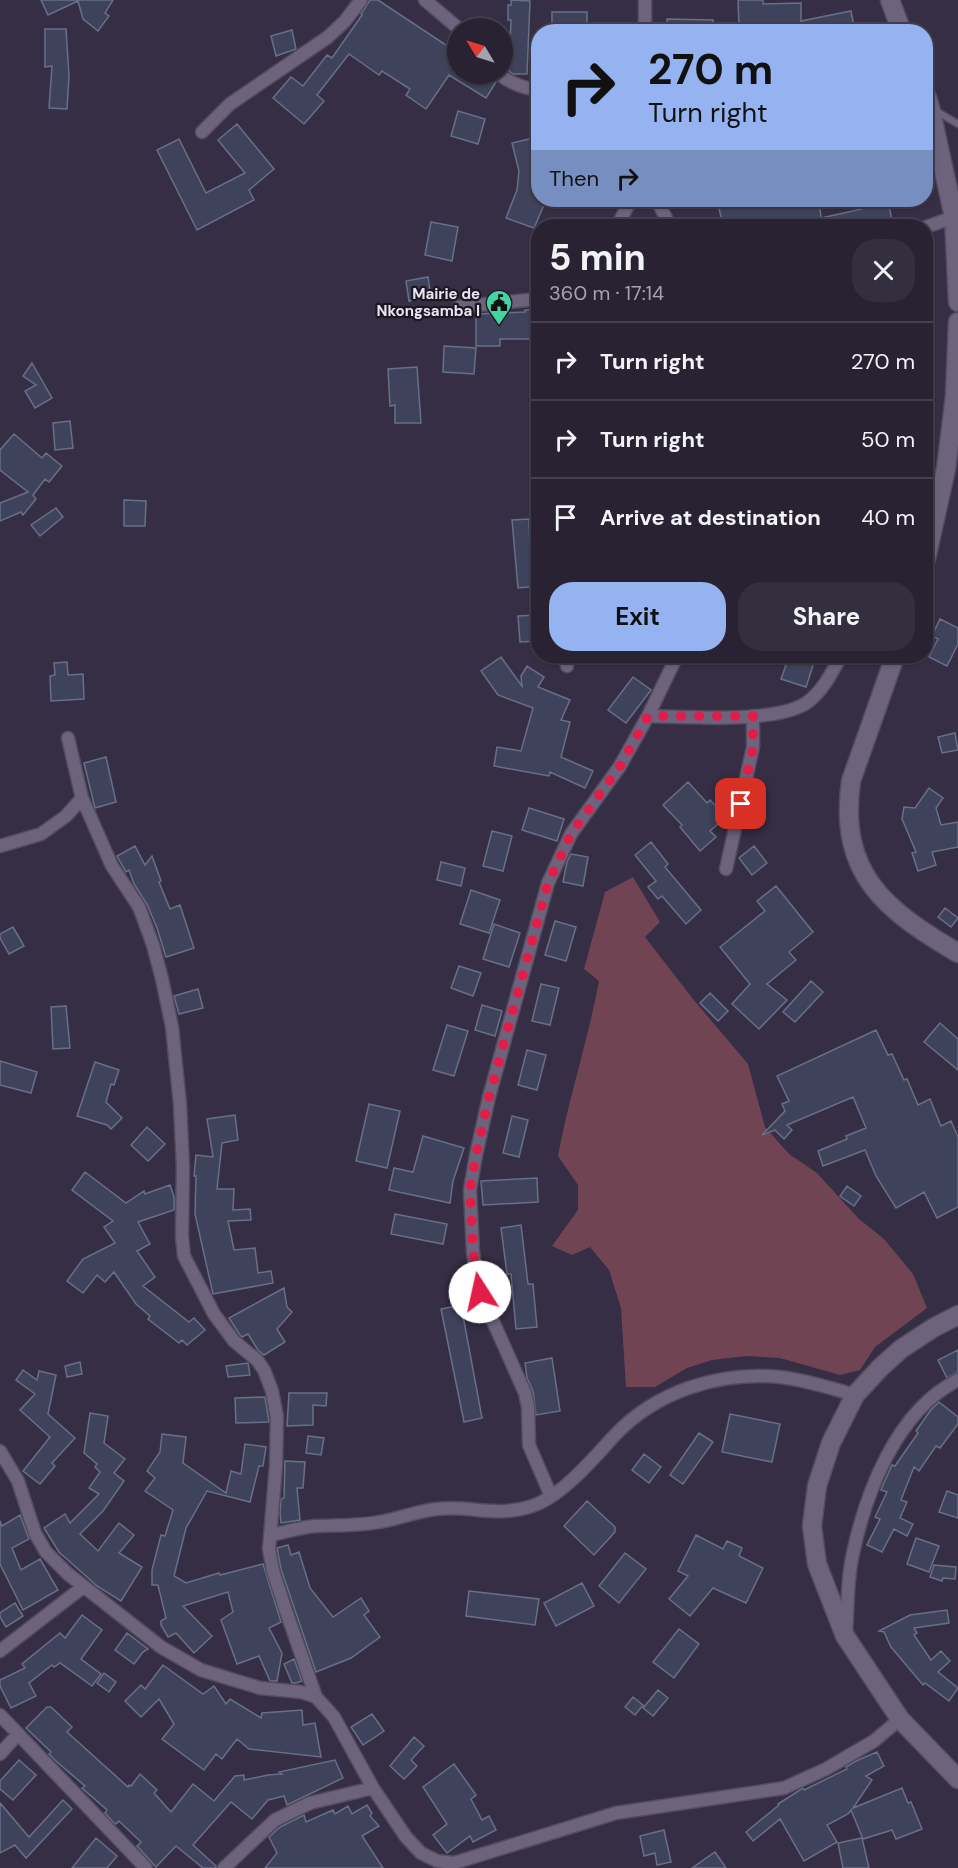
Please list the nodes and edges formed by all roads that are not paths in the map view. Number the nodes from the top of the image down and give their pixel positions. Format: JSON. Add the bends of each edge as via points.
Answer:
{"nodes":[{"id":1,"x":361,"y":0,"type":"edge"},
{"id":2,"x":425,"y":0,"type":"edge"},
{"id":3,"x":645,"y":0,"type":"edge"},
{"id":4,"x":890,"y":0,"type":"edge"},
{"id":5,"x":447,"y":19,"type":"edge"},
{"id":6,"x":645,"y":24,"type":"edge"},
{"id":7,"x":899,"y":24,"type":"edge"},
{"id":8,"x":513,"y":84,"type":"edge"},
{"id":9,"x":531,"y":89,"type":"edge"},
{"id":10,"x":933,"y":105,"type":"edge"},
{"id":11,"x":933,"y":121,"type":"edge"},
{"id":12,"x":958,"y":124,"type":"edge"},
{"id":13,"x":202,"y":132,"type":"dead end"},
{"id":14,"x":956,"y":215,"type":"edge"},
{"id":15,"x":933,"y":224,"type":"edge"},
{"id":16,"x":531,"y":300,"type":"edge"},
{"id":17,"x":958,"y":302,"type":"edge"},
{"id":18,"x":459,"y":307,"type":"dead end"},
{"id":19,"x":958,"y":322,"type":"edge"},
{"id":20,"x":933,"y":528,"type":"edge"},
{"id":21,"x":674,"y":663,"type":"edge"},
{"id":22,"x":837,"y":663,"type":"edge"},
{"id":23,"x":893,"y":663,"type":"edge"},
{"id":24,"x":648,"y":716,"type":"junction"},
{"id":25,"x":753,"y":716,"type":"junction"},
{"id":26,"x":68,"y":738,"type":"dead end"},
{"id":27,"x":82,"y":798,"type":"junction"},
{"id":28,"x":0,"y":846,"type":"edge"},
{"id":29,"x":726,"y":869,"type":"dead end"},
{"id":30,"x":958,"y":952,"type":"edge"},
{"id":31,"x":958,"y":1315,"type":"edge"},
{"id":32,"x":958,"y":1380,"type":"edge"},
{"id":33,"x":855,"y":1395,"type":"junction"},
{"id":34,"x":0,"y":1451,"type":"edge"},
{"id":35,"x":550,"y":1496,"type":"junction"},
{"id":36,"x":271,"y":1535,"type":"junction"},
{"id":37,"x":83,"y":1587,"type":"junction"},
{"id":38,"x":845,"y":1636,"type":"junction"},
{"id":39,"x":0,"y":1651,"type":"edge"},
{"id":40,"x":316,"y":1697,"type":"junction"},
{"id":41,"x":0,"y":1715,"type":"edge"},
{"id":42,"x":900,"y":1719,"type":"junction"},
{"id":43,"x":18,"y":1734,"type":"junction"},
{"id":44,"x":0,"y":1754,"type":"edge"},
{"id":45,"x":958,"y":1779,"type":"edge"},
{"id":46,"x":374,"y":1788,"type":"junction"},
{"id":47,"x":435,"y":1864,"type":"edge"},
{"id":48,"x":146,"y":1868,"type":"edge"},
{"id":49,"x":224,"y":1868,"type":"edge"}],
"edges":[{"from":1,"to":13,"type":"street","via":[[328,37],[230,104]]},
{"from":2,"to":5,"type":"street"},
{"from":3,"to":6,"type":"street"},
{"from":4,"to":7,"type":"street"},
{"from":8,"to":9,"type":"street"},
{"from":10,"to":12,"type":"lane"},
{"from":11,"to":14,"type":"street"},
{"from":14,"to":15,"type":"street"},
{"from":14,"to":17,"type":"street"},
{"from":16,"to":18,"type":"street"},
{"from":19,"to":20,"type":"street","via":[[955,396],[946,469]]},
{"from":21,"to":24,"type":"street"},
{"from":22,"to":25,"type":"street","via":[[826,683],[808,702],[790,711]]},
{"from":23,"to":30,"type":"street","via":[[851,781],[849,833],[871,884],[889,906],[922,932]]},
{"from":24,"to":25,"type":"street"},
{"from":24,"to":35,"type":"street","via":[[620,766],[571,834],[548,883],[489,1097],[470,1190],[473,1253],[480,1292],[525,1393],[529,1445]]},
{"from":25,"to":29,"type":"street","via":[[753,747]]},
{"from":26,"to":27,"type":"street"},
{"from":27,"to":28,"type":"street","via":[[56,825],[41,834]]},
{"from":27,"to":36,"type":"street","via":[[112,866],[139,907],[162,979],[172,1027],[180,1104],[184,1256],[214,1314],[234,1341],[257,1360],[272,1391],[277,1417]]},
{"from":31,"to":33,"type":"street","via":[[902,1349]]},
{"from":32,"to":38,"type":"street","via":[[940,1391],[906,1424],[881,1470],[852,1557]]},
{"from":33,"to":35,"type":"street","via":[[815,1383],[761,1375],[693,1386],[648,1406],[630,1419],[583,1469]]},
{"from":33,"to":38,"type":"street","via":[[831,1443],[817,1486],[812,1526],[817,1564]]},
{"from":34,"to":37,"type":"street","via":[[18,1481],[35,1533],[46,1552]]},
{"from":35,"to":36,"type":"street","via":[[515,1511],[439,1508],[381,1522],[304,1527]]},
{"from":36,"to":40,"type":"street","via":[[273,1571]]},
{"from":37,"to":39,"type":"street"},
{"from":37,"to":40,"type":"street","via":[[161,1647],[201,1670],[260,1688]]},
{"from":38,"to":42,"type":"street"},
{"from":40,"to":46,"type":"street","via":[[334,1717]]},
{"from":41,"to":43,"type":"street"},
{"from":42,"to":45,"type":"street"},
{"from":42,"to":47,"type":"street","via":[[874,1741],[784,1788],[616,1814],[454,1863]]},
{"from":43,"to":44,"type":"street"},
{"from":43,"to":48,"type":"street"},
{"from":46,"to":47,"type":"street","via":[[406,1838]]},
{"from":46,"to":49,"type":"street","via":[[310,1803],[275,1820]]}]}
